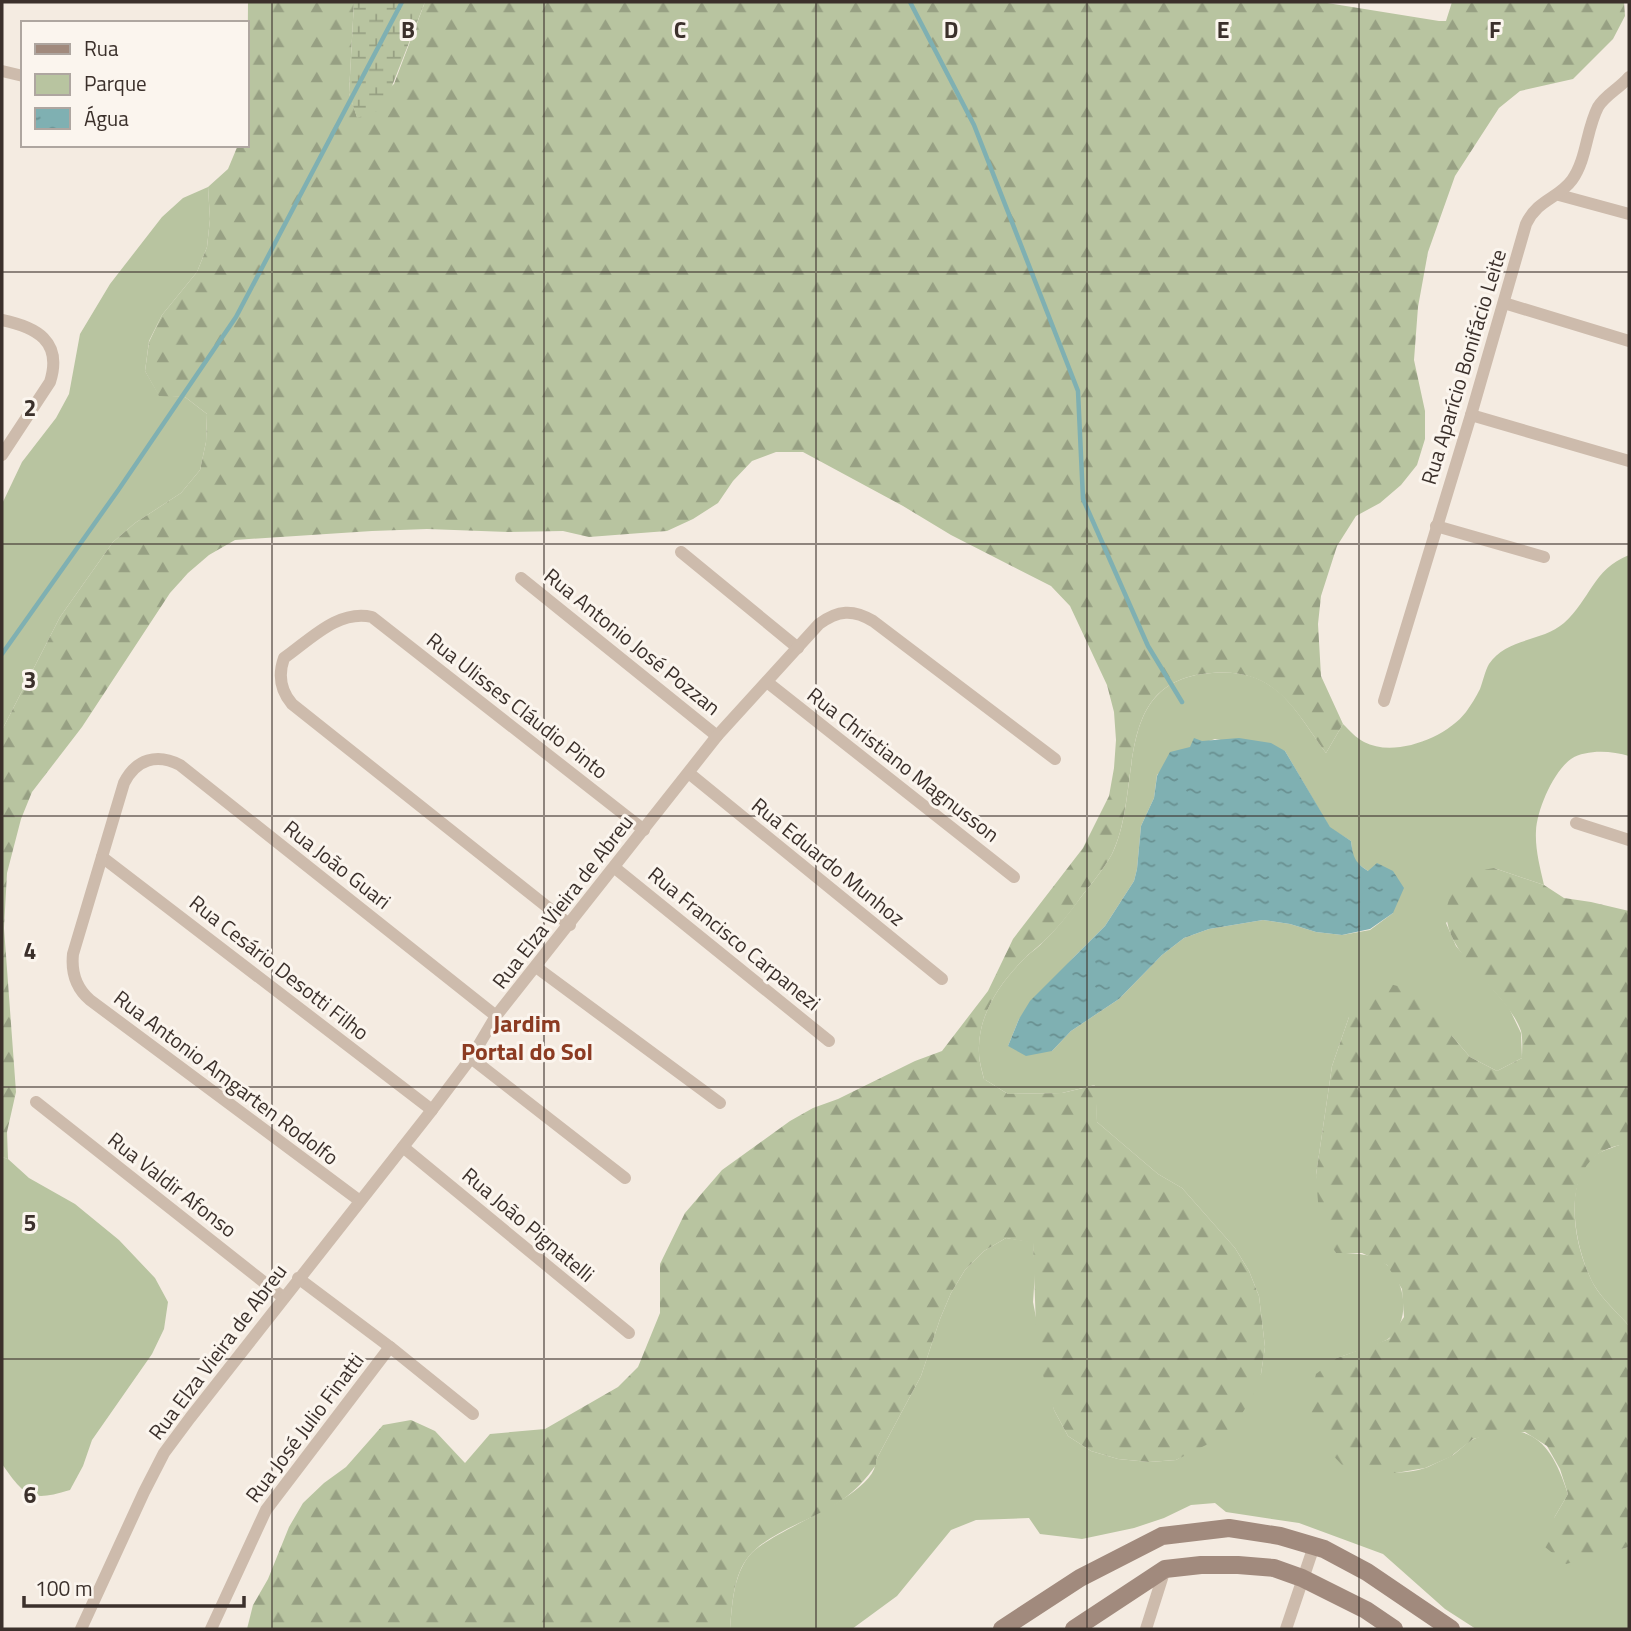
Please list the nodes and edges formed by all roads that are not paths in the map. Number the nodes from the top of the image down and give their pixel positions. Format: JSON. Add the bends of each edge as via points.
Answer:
{"nodes":[{"id":1,"x":2,"y":71,"type":"edge"},
{"id":2,"x":21,"y":76,"type":"edge"},
{"id":3,"x":1627,"y":83,"type":"edge"},
{"id":4,"x":1559,"y":195,"type":"junction"},
{"id":5,"x":1629,"y":214,"type":"edge"},
{"id":6,"x":1504,"y":303,"type":"junction"},
{"id":7,"x":2,"y":320,"type":"edge"},
{"id":8,"x":1629,"y":341,"type":"edge"},
{"id":9,"x":1471,"y":415,"type":"junction"},
{"id":10,"x":2,"y":454,"type":"edge"},
{"id":11,"x":1629,"y":461,"type":"edge"},
{"id":12,"x":1436,"y":526,"type":"junction"},
{"id":13,"x":681,"y":552,"type":"dead end"},
{"id":14,"x":1544,"y":557,"type":"dead end"},
{"id":15,"x":522,"y":578,"type":"dead end"},
{"id":16,"x":798,"y":648,"type":"junction"},
{"id":17,"x":767,"y":682,"type":"junction"},
{"id":18,"x":1384,"y":701,"type":"dead end"},
{"id":19,"x":718,"y":736,"type":"junction"},
{"id":20,"x":1055,"y":759,"type":"dead end"},
{"id":21,"x":690,"y":774,"type":"junction"},
{"id":22,"x":1576,"y":823,"type":"dead end"},
{"id":23,"x":644,"y":830,"type":"junction"},
{"id":24,"x":1629,"y":840,"type":"edge"},
{"id":25,"x":102,"y":856,"type":"junction"},
{"id":26,"x":615,"y":868,"type":"junction"},
{"id":27,"x":1014,"y":877,"type":"dead end"},
{"id":28,"x":570,"y":925,"type":"junction"},
{"id":29,"x":537,"y":967,"type":"junction"},
{"id":30,"x":942,"y":979,"type":"dead end"},
{"id":31,"x":496,"y":1016,"type":"junction"},
{"id":32,"x":829,"y":1041,"type":"dead end"},
{"id":33,"x":471,"y":1058,"type":"junction"},
{"id":34,"x":36,"y":1102,"type":"dead end"},
{"id":35,"x":720,"y":1103,"type":"dead end"},
{"id":36,"x":432,"y":1110,"type":"junction"},
{"id":37,"x":403,"y":1147,"type":"junction"},
{"id":38,"x":625,"y":1178,"type":"dead end"},
{"id":39,"x":360,"y":1201,"type":"junction"},
{"id":40,"x":298,"y":1278,"type":"junction"},
{"id":41,"x":284,"y":1298,"type":"junction"},
{"id":42,"x":629,"y":1333,"type":"dead end"},
{"id":43,"x":390,"y":1347,"type":"junction"},
{"id":44,"x":473,"y":1414,"type":"dead end"},
{"id":45,"x":1314,"y":1546,"type":"junction"},
{"id":46,"x":1165,"y":1569,"type":"junction"},
{"id":47,"x":1302,"y":1578,"type":"junction"},
{"id":48,"x":81,"y":1629,"type":"edge"},
{"id":49,"x":213,"y":1629,"type":"edge"},
{"id":50,"x":1002,"y":1629,"type":"edge"},
{"id":51,"x":1074,"y":1629,"type":"edge"},
{"id":52,"x":1146,"y":1629,"type":"edge"},
{"id":53,"x":1286,"y":1629,"type":"edge"},
{"id":54,"x":1394,"y":1629,"type":"edge"},
{"id":55,"x":1451,"y":1629,"type":"edge"}],
"edges":[{"from":1,"to":2,"type":"street"},
{"from":3,"to":4,"type":"street","name":"Rua Aparício Bonifácio Leite","via":[[1597,108],[1578,170]]},
{"from":4,"to":5,"type":"street"},
{"from":4,"to":6,"type":"street","name":"Rua Aparício Bonifácio Leite","via":[[1543,201],[1529,217]]},
{"from":6,"to":8,"type":"street"},
{"from":6,"to":9,"type":"street","name":"Rua Aparício Bonifácio Leite"},
{"from":7,"to":10,"type":"street","via":[[30,327],[41,335],[53,368],[50,382]]},
{"from":9,"to":11,"type":"street"},
{"from":9,"to":12,"type":"street","name":"Rua Aparício Bonifácio Leite"},
{"from":12,"to":14,"type":"street"},
{"from":12,"to":18,"type":"street","name":"Rua Aparício Bonifácio Leite"},
{"from":13,"to":16,"type":"street"},
{"from":15,"to":19,"type":"street","name":"Rua Antonio José Pozzan"},
{"from":16,"to":17,"type":"street","name":"Rua Elza Vieira de Abreu"},
{"from":16,"to":20,"type":"street","name":"Rua Elza Vieira de Abreu","via":[[831,615],[860,614]]},
{"from":17,"to":19,"type":"street","name":"Rua Elza Vieira de Abreu"},
{"from":17,"to":27,"type":"street","name":"Rua Christiano Magnusson"},
{"from":19,"to":21,"type":"street","name":"Rua Elza Vieira de Abreu"},
{"from":21,"to":23,"type":"street","name":"Rua Elza Vieira de Abreu"},
{"from":21,"to":30,"type":"street","name":"Rua Eduardo Munhoz"},
{"from":22,"to":24,"type":"street"},
{"from":23,"to":26,"type":"street","name":"Rua Elza Vieira de Abreu"},
{"from":23,"to":28,"type":"street","name":"Rua Ulisses Cláudio Pinto","via":[[379,621],[364,615],[341,618],[284,658],[281,682],[292,704]]},
{"from":25,"to":31,"type":"street","name":"Rua João Guari","via":[[129,773],[148,760],[170,760]]},
{"from":25,"to":36,"type":"street","name":"Rua Cesário Desotti Filho"},
{"from":25,"to":39,"type":"street","name":"Rua Antonio Amgarten Rodolfo","via":[[73,954],[78,988]]},
{"from":26,"to":28,"type":"street","name":"Rua Elza Vieira de Abreu"},
{"from":26,"to":32,"type":"street","name":"Rua Francisco Carpanezi"},
{"from":28,"to":29,"type":"street","name":"Rua Elza Vieira de Abreu"},
{"from":29,"to":31,"type":"street","name":"Rua Elza Vieira de Abreu"},
{"from":29,"to":35,"type":"street"},
{"from":31,"to":33,"type":"street","name":"Rua Elza Vieira de Abreu"},
{"from":33,"to":36,"type":"street","name":"Rua Elza Vieira de Abreu"},
{"from":33,"to":38,"type":"street"},
{"from":34,"to":41,"type":"street","name":"Rua Valdir Afonso"},
{"from":36,"to":37,"type":"street","name":"Rua Elza Vieira de Abreu"},
{"from":37,"to":39,"type":"street","name":"Rua Elza Vieira de Abreu"},
{"from":37,"to":42,"type":"street","name":"Rua João Pignatelli"},
{"from":39,"to":40,"type":"street","name":"Rua Elza Vieira de Abreu"},
{"from":40,"to":41,"type":"street","name":"Rua Elza Vieira de Abreu"},
{"from":40,"to":43,"type":"street"},
{"from":41,"to":48,"type":"street","name":"Rua Elza Vieira de Abreu","via":[[164,1453]]},
{"from":43,"to":44,"type":"street"},
{"from":43,"to":49,"type":"street","name":"Rua José Julio Finatti","via":[[266,1510]]},
{"from":45,"to":47,"type":"street"},
{"from":45,"to":50,"type":"main road","via":[[1280,1535],[1229,1528],[1162,1536],[1080,1578]]},
{"from":45,"to":55,"type":"main road","via":[[1367,1572]]},
{"from":46,"to":47,"type":"main road","via":[[1238,1565],[1274,1568]]},
{"from":46,"to":51,"type":"main road"},
{"from":46,"to":52,"type":"street"},
{"from":47,"to":53,"type":"street"},
{"from":47,"to":54,"type":"main road"}]}
